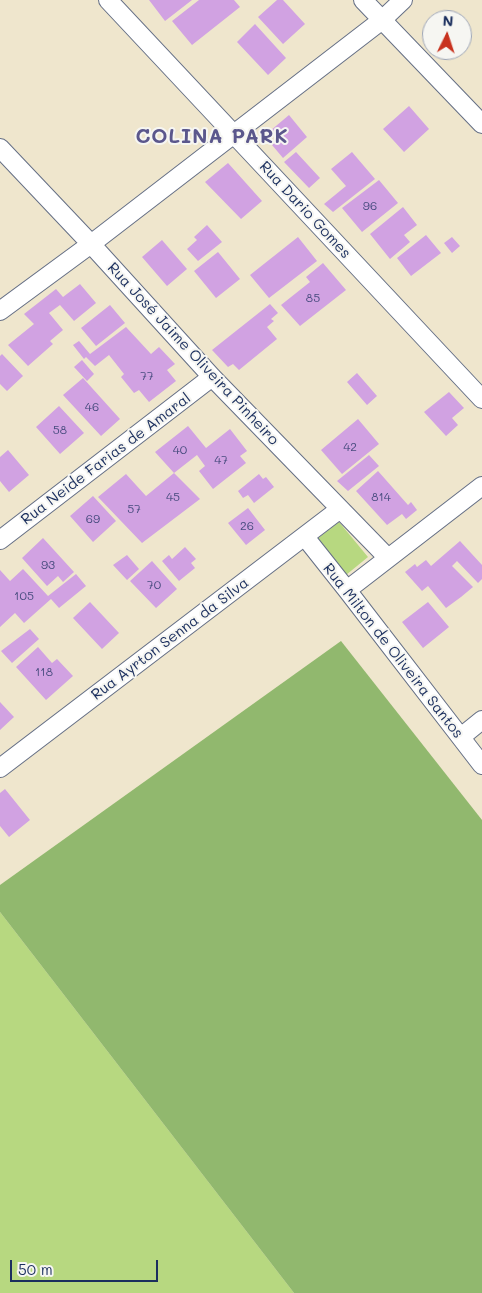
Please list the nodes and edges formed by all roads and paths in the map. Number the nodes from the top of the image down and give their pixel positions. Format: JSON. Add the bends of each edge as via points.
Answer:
{"nodes":[{"id":1,"x":108,"y":0,"type":"edge"},
{"id":2,"x":363,"y":0,"type":"edge"},
{"id":3,"x":403,"y":0,"type":"edge"},
{"id":4,"x":382,"y":20,"type":"junction"},
{"id":5,"x":482,"y":124,"type":"edge"},
{"id":6,"x":234,"y":134,"type":"junction"},
{"id":7,"x":0,"y":148,"type":"edge"},
{"id":8,"x":91,"y":244,"type":"junction"},
{"id":9,"x":0,"y":311,"type":"edge"},
{"id":10,"x":212,"y":378,"type":"junction"},
{"id":11,"x":482,"y":399,"type":"edge"},
{"id":12,"x":482,"y":486,"type":"edge"},
{"id":13,"x":340,"y":509,"type":"junction"},
{"id":14,"x":305,"y":537,"type":"junction"},
{"id":15,"x":0,"y":540,"type":"edge"},
{"id":16,"x":388,"y":558,"type":"junction"},
{"id":17,"x":347,"y":590,"type":"junction"},
{"id":18,"x":482,"y":720,"type":"edge"},
{"id":19,"x":461,"y":737,"type":"junction"},
{"id":20,"x":482,"y":764,"type":"edge"},
{"id":21,"x":0,"y":768,"type":"edge"}],
"edges":[{"from":1,"to":6,"type":"street","name":"Rua Dario Gomes"},
{"from":2,"to":4,"type":"street"},
{"from":3,"to":4,"type":"street"},
{"from":4,"to":5,"type":"street"},
{"from":4,"to":6,"type":"street"},
{"from":6,"to":8,"type":"street"},
{"from":6,"to":11,"type":"street","name":"Rua Dario Gomes"},
{"from":7,"to":8,"type":"street","name":"Rua José Jaime Oliveira Pinheiro"},
{"from":8,"to":9,"type":"street"},
{"from":8,"to":10,"type":"street","name":"Rua José Jaime Oliveira Pinheiro"},
{"from":10,"to":13,"type":"street","name":"Rua José Jaime Oliveira Pinheiro"},
{"from":10,"to":15,"type":"street","name":"Rua Neide Farias de Amaral"},
{"from":12,"to":16,"type":"street"},
{"from":13,"to":14,"type":"street","name":"Rua Ayrton Senna da Silva"},
{"from":13,"to":16,"type":"street","name":"Rua José Jaime Oliveira Pinheiro"},
{"from":14,"to":17,"type":"street","name":"Rua Milton de Oliveira Santos"},
{"from":14,"to":21,"type":"street","name":"Rua Ayrton Senna da Silva"},
{"from":16,"to":17,"type":"street"},
{"from":17,"to":19,"type":"street","name":"Rua Milton de Oliveira Santos"},
{"from":18,"to":19,"type":"street"},
{"from":19,"to":20,"type":"street","name":"Rua Milton de Oliveira Santos"}]}
